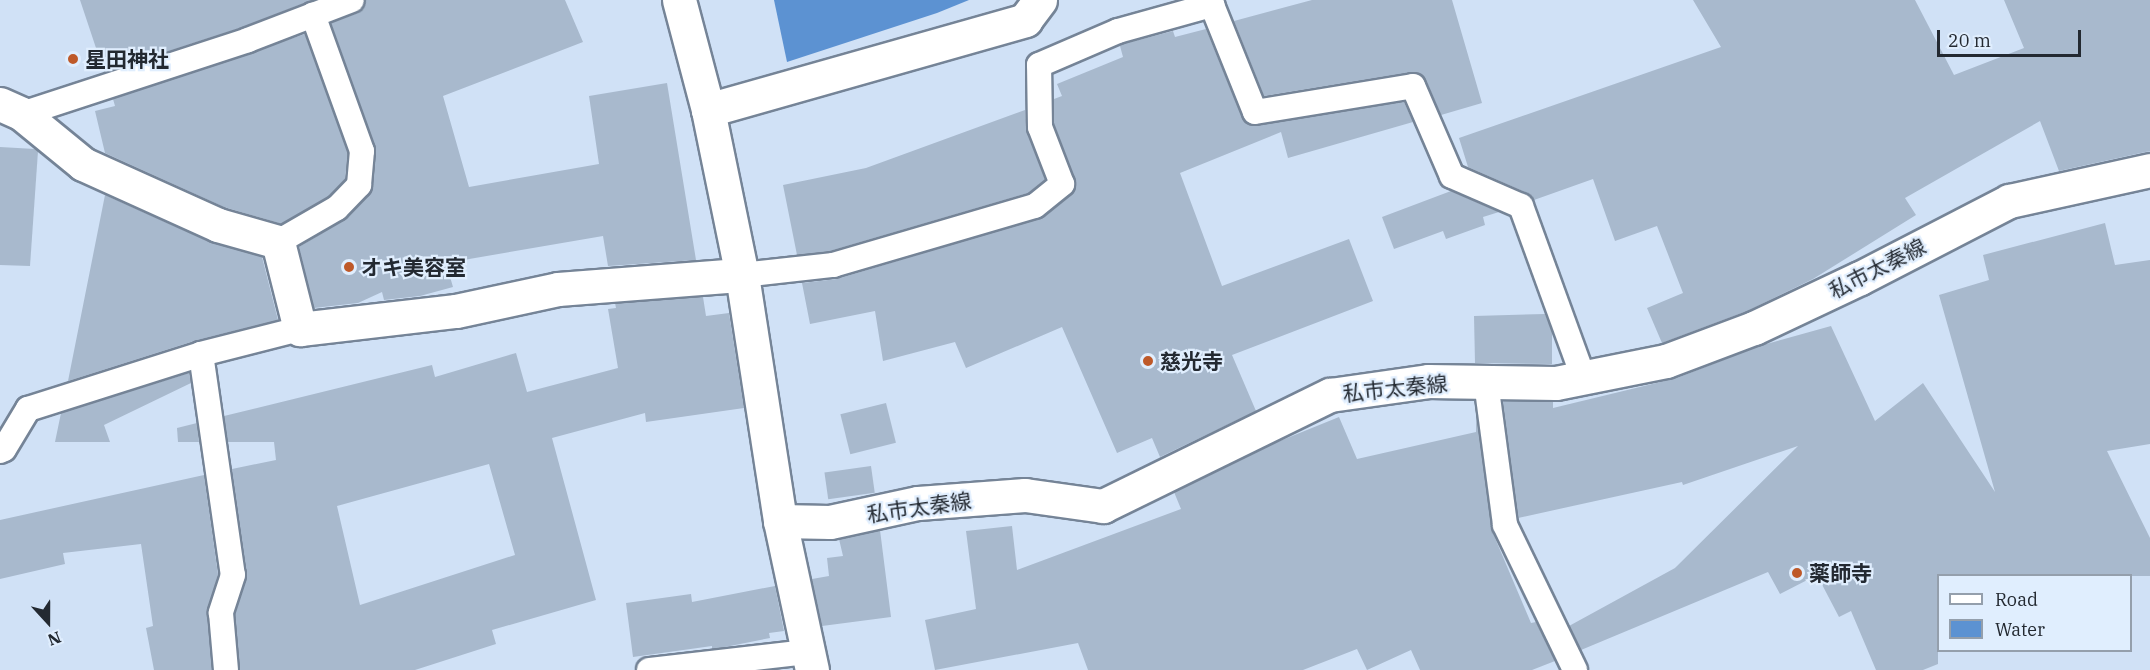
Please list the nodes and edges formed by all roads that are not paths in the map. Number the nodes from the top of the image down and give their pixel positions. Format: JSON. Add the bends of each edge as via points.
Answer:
{"nodes":[{"id":1,"x":352,"y":0,"type":"edge"},
{"id":2,"x":679,"y":0,"type":"edge"},
{"id":3,"x":1040,"y":0,"type":"edge"},
{"id":4,"x":314,"y":15,"type":"junction"},
{"id":5,"x":11,"y":109,"type":"edge"},
{"id":6,"x":708,"y":110,"type":"junction"},
{"id":7,"x":2150,"y":170,"type":"edge"},
{"id":8,"x":278,"y":242,"type":"junction"},
{"id":9,"x":742,"y":275,"type":"junction"},
{"id":10,"x":300,"y":329,"type":"junction"},
{"id":11,"x":201,"y":354,"type":"junction"},
{"id":12,"x":1584,"y":380,"type":"junction"},
{"id":13,"x":1486,"y":382,"type":"junction"},
{"id":14,"x":0,"y":452,"type":"edge"},
{"id":15,"x":780,"y":521,"type":"junction"},
{"id":16,"x":810,"y":661,"type":"edge"},
{"id":17,"x":226,"y":670,"type":"edge"},
{"id":18,"x":649,"y":670,"type":"edge"},
{"id":19,"x":1575,"y":670,"type":"edge"}],
"edges":[{"from":1,"to":4,"type":"lane"},
{"from":2,"to":6,"type":"street"},
{"from":3,"to":6,"type":"street","via":[[1024,20]]},
{"from":4,"to":5,"type":"lane","via":[[248,40]]},
{"from":4,"to":8,"type":"lane","via":[[362,151],[359,185],[337,208]]},
{"from":5,"to":8,"type":"street","via":[[83,164],[218,225]]},
{"from":6,"to":9,"type":"street"},
{"from":7,"to":12,"type":"street","name":"私市太秦線","via":[[2009,201],[1754,328],[1666,361]]},
{"from":8,"to":10,"type":"street"},
{"from":9,"to":10,"type":"street","via":[[558,289],[456,311]]},
{"from":9,"to":12,"type":"lane","via":[[833,265],[1035,206],[1062,184],[1040,127],[1039,65],[1119,31],[1212,5],[1255,112],[1413,86],[1452,176],[1521,206]]},
{"from":9,"to":15,"type":"street"},
{"from":10,"to":11,"type":"lane"},
{"from":11,"to":14,"type":"lane","via":[[28,409]]},
{"from":11,"to":17,"type":"lane","via":[[233,575],[221,613]]},
{"from":12,"to":13,"type":"street","name":"私市太秦線"},
{"from":13,"to":15,"type":"street","name":"私市太秦線","via":[[1428,381],[1330,395],[1103,506],[1025,495],[918,503],[830,522]]},
{"from":13,"to":19,"type":"lane","via":[[1505,525]]},
{"from":15,"to":16,"type":"street"},
{"from":16,"to":18,"type":"lane"}]}
